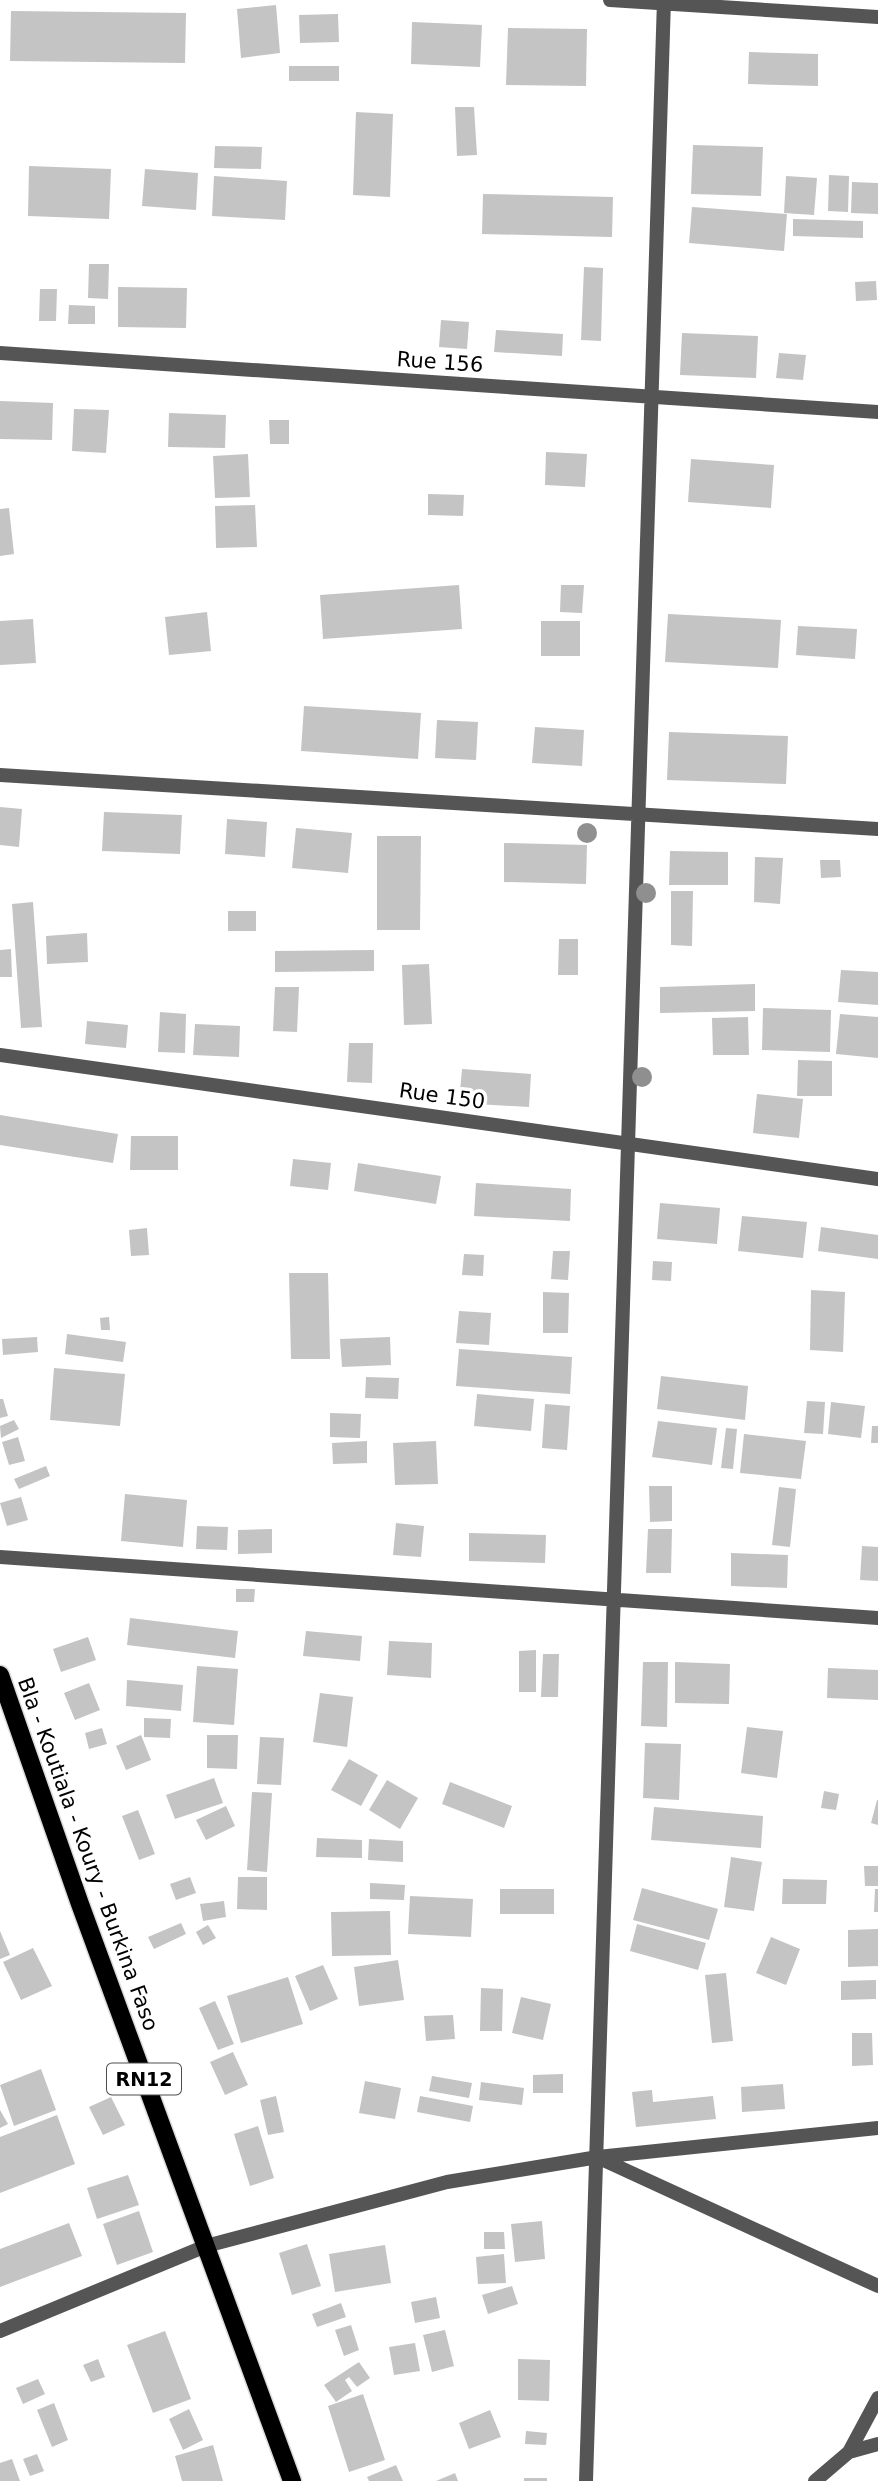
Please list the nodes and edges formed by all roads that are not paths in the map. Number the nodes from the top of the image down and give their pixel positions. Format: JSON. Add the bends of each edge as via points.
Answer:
{"nodes":[{"id":1,"x":610,"y":0,"type":"edge"},
{"id":2,"x":664,"y":2,"type":"edge"},
{"id":3,"x":878,"y":17,"type":"edge"},
{"id":4,"x":0,"y":353,"type":"edge"},
{"id":5,"x":651,"y":397,"type":"junction"},
{"id":6,"x":878,"y":412,"type":"edge"},
{"id":7,"x":0,"y":775,"type":"edge"},
{"id":8,"x":639,"y":814,"type":"junction"},
{"id":9,"x":878,"y":830,"type":"edge"},
{"id":10,"x":0,"y":1055,"type":"edge"},
{"id":11,"x":629,"y":1144,"type":"junction"},
{"id":12,"x":878,"y":1179,"type":"edge"},
{"id":13,"x":0,"y":1557,"type":"edge"},
{"id":14,"x":615,"y":1600,"type":"junction"},
{"id":15,"x":878,"y":1618,"type":"edge"},
{"id":16,"x":0,"y":1675,"type":"edge"},
{"id":17,"x":878,"y":2128,"type":"edge"},
{"id":18,"x":598,"y":2157,"type":"junction"},
{"id":19,"x":206,"y":2246,"type":"junction"},
{"id":20,"x":878,"y":2286,"type":"edge"},
{"id":21,"x":0,"y":2331,"type":"edge"},
{"id":22,"x":878,"y":2398,"type":"edge"},
{"id":23,"x":878,"y":2444,"type":"edge"},
{"id":24,"x":849,"y":2452,"type":"junction"},
{"id":25,"x":292,"y":2481,"type":"edge"},
{"id":26,"x":586,"y":2481,"type":"edge"},
{"id":27,"x":815,"y":2481,"type":"edge"}],
"edges":[{"from":1,"to":2,"type":"street"},
{"from":2,"to":3,"type":"street"},
{"from":2,"to":5,"type":"street"},
{"from":4,"to":5,"type":"street","name":"Rue 156"},
{"from":5,"to":6,"type":"street","name":"Rue 156"},
{"from":5,"to":8,"type":"street"},
{"from":7,"to":8,"type":"street"},
{"from":8,"to":9,"type":"street"},
{"from":8,"to":11,"type":"street"},
{"from":10,"to":11,"type":"street","name":"Rue 150"},
{"from":11,"to":12,"type":"street","name":"Rue 150"},
{"from":11,"to":14,"type":"street"},
{"from":13,"to":14,"type":"street"},
{"from":14,"to":15,"type":"street"},
{"from":14,"to":18,"type":"street"},
{"from":16,"to":19,"type":"main road","name":"Bla - Koutiala - Koury - Burkina Faso","number":"RN12"},
{"from":17,"to":18,"type":"street"},
{"from":18,"to":19,"type":"street","via":[[447,2182]]},
{"from":18,"to":20,"type":"street"},
{"from":18,"to":26,"type":"street"},
{"from":19,"to":21,"type":"street"},
{"from":19,"to":25,"type":"main road","name":"Bla - Koutiala - Koury - Burkina Faso","number":"RN12"},
{"from":22,"to":24,"type":"street"},
{"from":23,"to":24,"type":"street"},
{"from":24,"to":27,"type":"street"}]}
